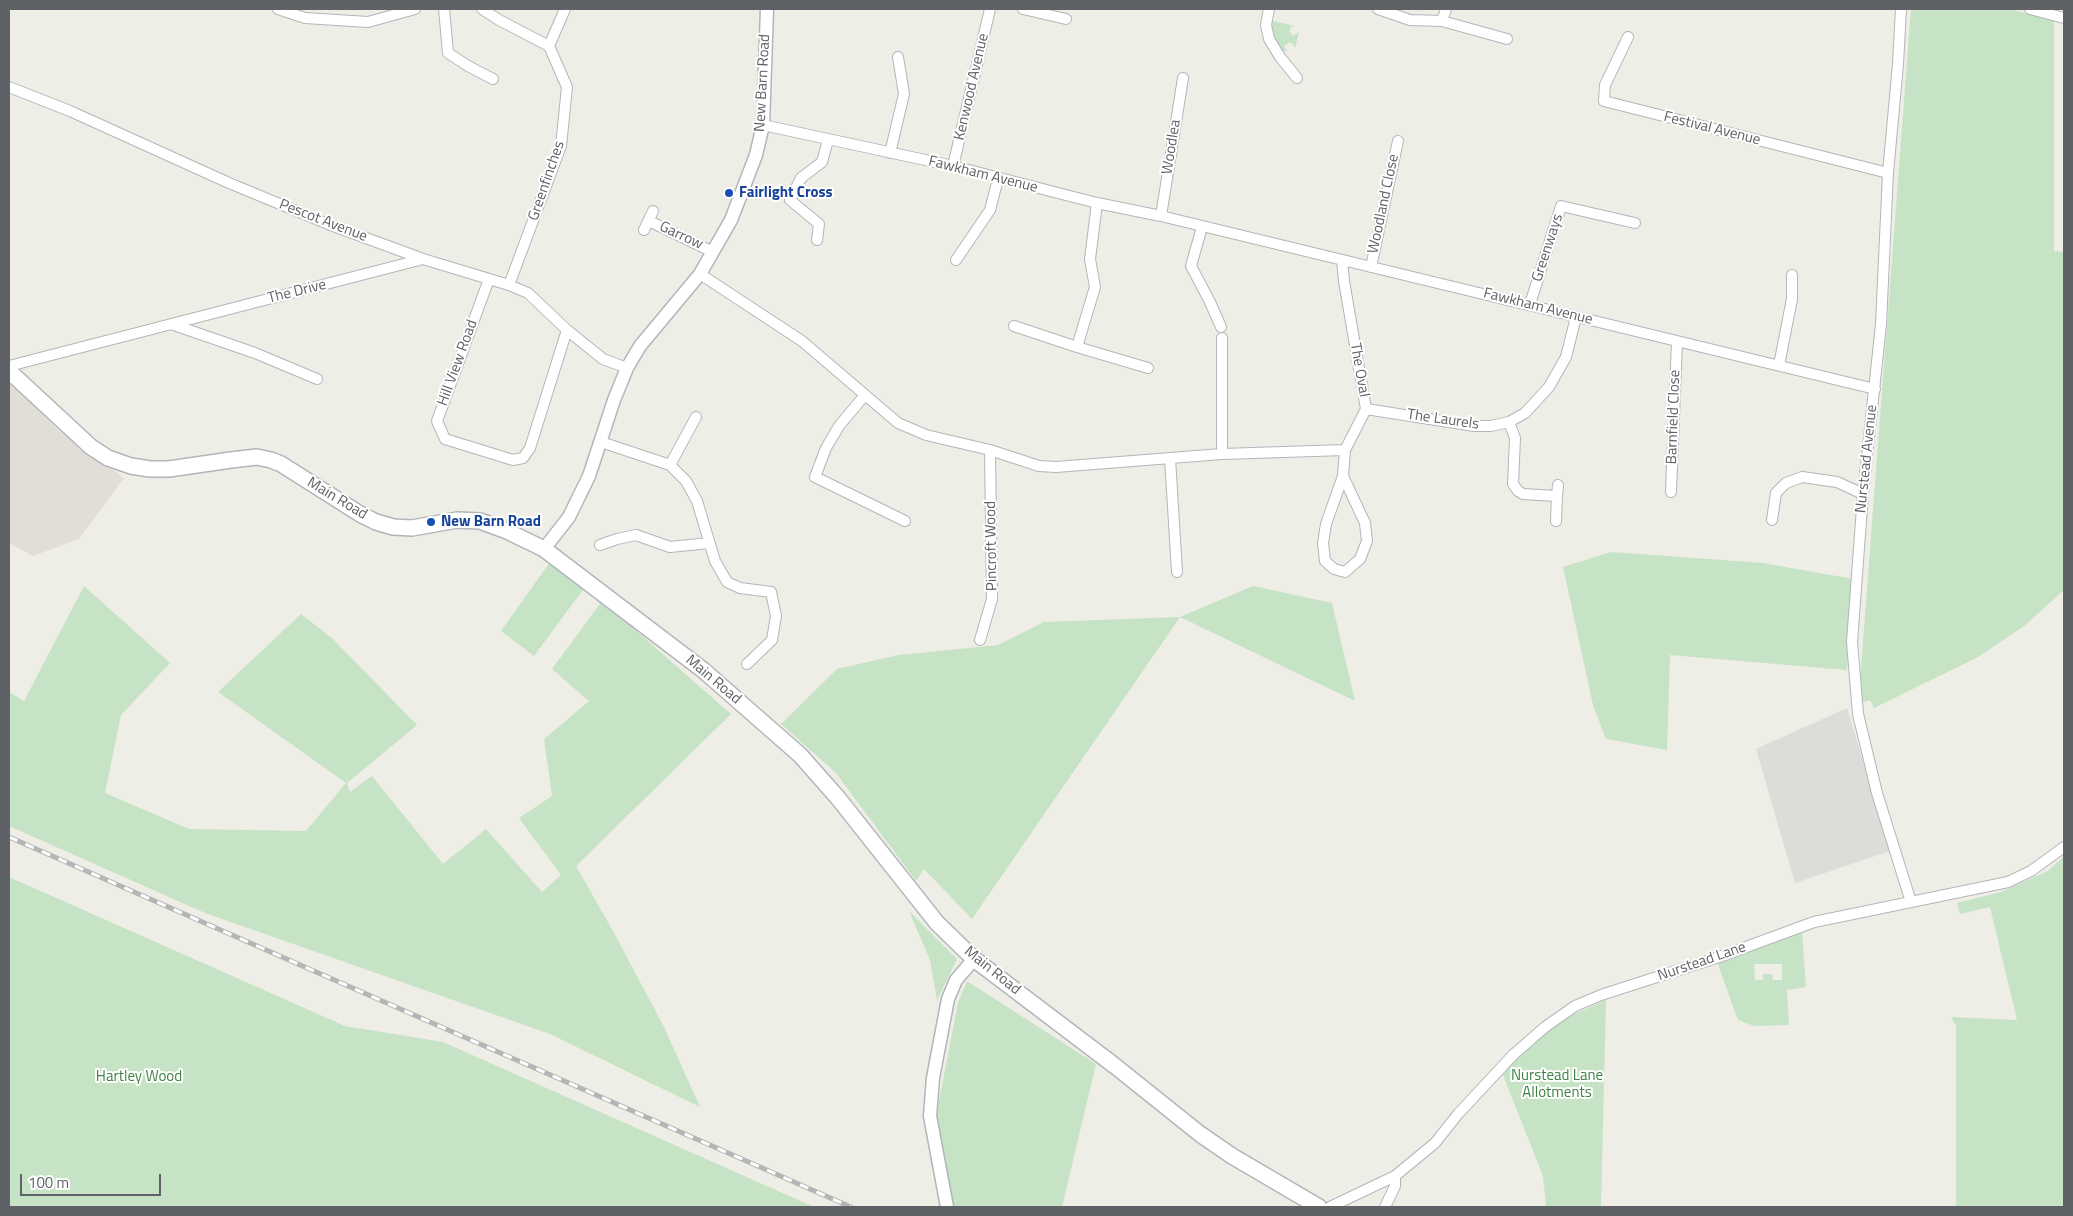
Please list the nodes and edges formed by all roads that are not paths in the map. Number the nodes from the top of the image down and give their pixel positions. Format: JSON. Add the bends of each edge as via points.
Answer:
{"nodes":[{"id":1,"x":278,"y":9,"type":"edge"},
{"id":2,"x":411,"y":9,"type":"edge"},
{"id":3,"x":444,"y":9,"type":"edge"},
{"id":4,"x":482,"y":9,"type":"edge"},
{"id":5,"x":565,"y":9,"type":"edge"},
{"id":6,"x":767,"y":9,"type":"edge"},
{"id":7,"x":990,"y":9,"type":"edge"},
{"id":8,"x":1022,"y":9,"type":"edge"},
{"id":9,"x":1269,"y":9,"type":"edge"},
{"id":10,"x":1378,"y":9,"type":"edge"},
{"id":11,"x":1446,"y":9,"type":"edge"},
{"id":12,"x":1901,"y":9,"type":"edge"},
{"id":13,"x":2030,"y":9,"type":"edge"},
{"id":14,"x":2064,"y":18,"type":"edge"},
{"id":15,"x":1066,"y":19,"type":"dead end"},
{"id":16,"x":1442,"y":21,"type":"junction"},
{"id":17,"x":1628,"y":37,"type":"dead end"},
{"id":18,"x":1506,"y":39,"type":"dead end"},
{"id":19,"x":549,"y":46,"type":"junction"},
{"id":20,"x":898,"y":57,"type":"dead end"},
{"id":21,"x":1183,"y":78,"type":"dead end"},
{"id":22,"x":1297,"y":78,"type":"dead end"},
{"id":23,"x":493,"y":79,"type":"dead end"},
{"id":24,"x":9,"y":87,"type":"edge"},
{"id":25,"x":763,"y":125,"type":"junction"},
{"id":26,"x":828,"y":140,"type":"junction"},
{"id":27,"x":1398,"y":141,"type":"dead end"},
{"id":28,"x":890,"y":153,"type":"junction"},
{"id":29,"x":953,"y":166,"type":"junction"},
{"id":30,"x":1888,"y":173,"type":"junction"},
{"id":31,"x":998,"y":179,"type":"junction"},
{"id":32,"x":1097,"y":203,"type":"junction"},
{"id":33,"x":1161,"y":216,"type":"junction"},
{"id":34,"x":649,"y":221,"type":"dead end"},
{"id":35,"x":1635,"y":223,"type":"dead end"},
{"id":36,"x":1202,"y":227,"type":"junction"},
{"id":37,"x":817,"y":240,"type":"dead end"},
{"id":38,"x":714,"y":252,"type":"junction"},
{"id":39,"x":423,"y":259,"type":"junction"},
{"id":40,"x":956,"y":260,"type":"dead end"},
{"id":41,"x":1342,"y":260,"type":"junction"},
{"id":42,"x":1370,"y":267,"type":"junction"},
{"id":43,"x":700,"y":274,"type":"junction"},
{"id":44,"x":1792,"y":275,"type":"dead end"},
{"id":45,"x":489,"y":280,"type":"junction"},
{"id":46,"x":509,"y":284,"type":"junction"},
{"id":47,"x":1530,"y":304,"type":"junction"},
{"id":48,"x":1576,"y":317,"type":"junction"},
{"id":49,"x":170,"y":324,"type":"junction"},
{"id":50,"x":1014,"y":326,"type":"dead end"},
{"id":51,"x":567,"y":330,"type":"junction"},
{"id":52,"x":1677,"y":342,"type":"junction"},
{"id":53,"x":1077,"y":347,"type":"junction"},
{"id":54,"x":1778,"y":365,"type":"junction"},
{"id":55,"x":9,"y":366,"type":"edge"},
{"id":56,"x":627,"y":368,"type":"junction"},
{"id":57,"x":1148,"y":368,"type":"dead end"},
{"id":58,"x":9,"y":371,"type":"edge"},
{"id":59,"x":317,"y":379,"type":"dead end"},
{"id":60,"x":1875,"y":389,"type":"junction"},
{"id":61,"x":865,"y":395,"type":"junction"},
{"id":62,"x":1366,"y":409,"type":"junction"},
{"id":63,"x":696,"y":417,"type":"dead end"},
{"id":64,"x":1509,"y":422,"type":"junction"},
{"id":65,"x":601,"y":442,"type":"junction"},
{"id":66,"x":990,"y":450,"type":"junction"},
{"id":67,"x":1345,"y":450,"type":"junction"},
{"id":68,"x":1222,"y":454,"type":"junction"},
{"id":69,"x":1170,"y":458,"type":"junction"},
{"id":70,"x":670,"y":465,"type":"junction"},
{"id":71,"x":1343,"y":476,"type":"junction"},
{"id":72,"x":1558,"y":485,"type":"dead end"},
{"id":73,"x":1671,"y":492,"type":"dead end"},
{"id":74,"x":1863,"y":494,"type":"junction"},
{"id":75,"x":1557,"y":496,"type":"junction"},
{"id":76,"x":1772,"y":520,"type":"dead end"},
{"id":77,"x":1556,"y":521,"type":"dead end"},
{"id":78,"x":905,"y":522,"type":"dead end"},
{"id":79,"x":709,"y":543,"type":"junction"},
{"id":80,"x":600,"y":545,"type":"dead end"},
{"id":81,"x":544,"y":549,"type":"junction"},
{"id":82,"x":1177,"y":572,"type":"dead end"},
{"id":83,"x":980,"y":640,"type":"dead end"},
{"id":84,"x":747,"y":664,"type":"dead end"},
{"id":85,"x":2064,"y":846,"type":"edge"},
{"id":86,"x":1911,"y":902,"type":"junction"},
{"id":87,"x":974,"y":958,"type":"junction"},
{"id":88,"x":1395,"y":1176,"type":"junction"},
{"id":89,"x":948,"y":1207,"type":"edge"},
{"id":90,"x":1319,"y":1207,"type":"edge"},
{"id":91,"x":1330,"y":1207,"type":"edge"},
{"id":92,"x":1384,"y":1207,"type":"edge"}],
"edges":[{"from":1,"to":2,"type":"street","via":[[305,18],[368,22]]},
{"from":3,"to":23,"type":"street","via":[[448,53]]},
{"from":4,"to":19,"type":"street"},
{"from":5,"to":19,"type":"street"},
{"from":6,"to":25,"type":"street","name":"New Barn Road"},
{"from":7,"to":29,"type":"street","name":"Kenwood Avenue"},
{"from":8,"to":15,"type":"street"},
{"from":9,"to":22,"type":"street","via":[[1266,25],[1269,39]]},
{"from":10,"to":16,"type":"street","via":[[1410,20]]},
{"from":11,"to":16,"type":"street"},
{"from":12,"to":30,"type":"street","name":"Nurstead Avenue"},
{"from":13,"to":14,"type":"street"},
{"from":16,"to":18,"type":"street"},
{"from":17,"to":30,"type":"street","name":"Festival Avenue","via":[[1605,85],[1604,101]]},
{"from":19,"to":46,"type":"street","name":"Greenfinches","via":[[566,86],[561,146]]},
{"from":20,"to":28,"type":"street","via":[[904,94]]},
{"from":21,"to":33,"type":"street","name":"Woodlea"},
{"from":24,"to":39,"type":"street","name":"Pescot Avenue","via":[[229,184]]},
{"from":25,"to":26,"type":"street","name":"Fawkham Avenue"},
{"from":25,"to":38,"type":"street","name":"New Barn Road","via":[[756,155],[731,220]]},
{"from":26,"to":28,"type":"street","name":"Fawkham Avenue"},
{"from":26,"to":37,"type":"street","via":[[822,162],[801,178],[790,200],[818,224]]},
{"from":27,"to":42,"type":"street","name":"Woodland Close"},
{"from":28,"to":29,"type":"street","name":"Fawkham Avenue"},
{"from":29,"to":31,"type":"street","name":"Fawkham Avenue"},
{"from":30,"to":60,"type":"street","name":"Nurstead Avenue"},
{"from":31,"to":32,"type":"street","name":"Fawkham Avenue"},
{"from":31,"to":40,"type":"street","via":[[990,210]]},
{"from":32,"to":33,"type":"street","name":"Fawkham Avenue"},
{"from":32,"to":53,"type":"street","via":[[1090,258],[1095,287]]},
{"from":33,"to":36,"type":"street","name":"Fawkham Avenue"},
{"from":34,"to":38,"type":"street","name":"Garrow"},
{"from":35,"to":47,"type":"street","name":"Greenways","via":[[1562,206]]},
{"from":36,"to":41,"type":"street","name":"Fawkham Avenue"},
{"from":36,"to":68,"type":"street","via":[[1191,266],[1210,302],[1221,333]]},
{"from":38,"to":43,"type":"street","name":"New Barn Road"},
{"from":39,"to":45,"type":"street","name":"Pescot Avenue"},
{"from":39,"to":49,"type":"street","name":"The Drive"},
{"from":41,"to":42,"type":"street","name":"Fawkham Avenue"},
{"from":41,"to":62,"type":"street","name":"The Oval"},
{"from":42,"to":47,"type":"street","name":"Fawkham Avenue"},
{"from":43,"to":56,"type":"street","name":"New Barn Road","via":[[640,346]]},
{"from":43,"to":61,"type":"street","via":[[802,341]]},
{"from":44,"to":54,"type":"street","via":[[1792,299]]},
{"from":45,"to":46,"type":"street","name":"Pescot Avenue"},
{"from":45,"to":51,"type":"street","name":"Hill View Road","via":[[437,421],[444,439],[513,460],[523,458],[530,448]]},
{"from":46,"to":51,"type":"street","name":"Pescot Avenue","via":[[528,293]]},
{"from":47,"to":48,"type":"street","name":"Fawkham Avenue"},
{"from":48,"to":52,"type":"street","name":"Fawkham Avenue"},
{"from":48,"to":64,"type":"street","name":"The Laurels","via":[[1566,357],[1549,387],[1525,413]]},
{"from":49,"to":55,"type":"street","name":"The Drive"},
{"from":49,"to":59,"type":"street","via":[[255,353]]},
{"from":50,"to":53,"type":"street"},
{"from":51,"to":56,"type":"street","name":"Pescot Avenue","via":[[604,359]]},
{"from":52,"to":54,"type":"street","name":"Fawkham Avenue"},
{"from":52,"to":73,"type":"street","name":"Barnfield Close"},
{"from":53,"to":57,"type":"street"},
{"from":54,"to":60,"type":"street","name":"Fawkham Avenue"},
{"from":56,"to":65,"type":"street","name":"New Barn Road"},
{"from":58,"to":81,"type":"main road","name":"Main Road","via":[[91,447],[108,458],[131,466],[169,468],[257,457],[281,464],[376,522],[412,528],[457,520],[480,521],[507,530]]},
{"from":60,"to":74,"type":"street","name":"Nurstead Avenue"},
{"from":61,"to":66,"type":"street","via":[[898,423],[926,434]]},
{"from":61,"to":78,"type":"street","via":[[839,426],[826,448],[815,478]]},
{"from":62,"to":64,"type":"street","name":"The Laurels","via":[[1474,426]]},
{"from":62,"to":67,"type":"street","name":"The Oval"},
{"from":63,"to":70,"type":"street"},
{"from":64,"to":75,"type":"street","via":[[1514,438],[1512,479],[1515,488],[1524,494]]},
{"from":65,"to":70,"type":"street"},
{"from":65,"to":81,"type":"street","name":"New Barn Road","via":[[570,517]]},
{"from":66,"to":69,"type":"street","via":[[1039,466],[1056,467]]},
{"from":66,"to":83,"type":"street","name":"Pincroft Wood","via":[[992,600]]},
{"from":67,"to":68,"type":"street"},
{"from":67,"to":71,"type":"street","name":"The Oval"},
{"from":68,"to":69,"type":"street"},
{"from":69,"to":82,"type":"street"},
{"from":70,"to":79,"type":"street","via":[[686,481],[697,501]]},
{"from":71,"to":71,"type":"street","name":"The Oval","via":[[1365,523],[1366,540],[1360,559],[1345,572],[1334,569],[1325,561],[1323,543],[1326,524]]},
{"from":72,"to":75,"type":"street"},
{"from":74,"to":76,"type":"street","via":[[1837,482],[1802,477],[1786,483],[1776,493]]},
{"from":74,"to":86,"type":"street","name":"Nurstead Avenue","via":[[1852,642],[1856,700],[1877,794]]},
{"from":75,"to":77,"type":"street"},
{"from":79,"to":80,"type":"street","via":[[670,547],[636,535]]},
{"from":79,"to":84,"type":"street","via":[[727,582],[740,588],[771,592],[776,616],[772,640]]},
{"from":81,"to":87,"type":"main road","name":"Main Road","via":[[702,670],[800,755],[937,923]]},
{"from":85,"to":86,"type":"street","name":"Nurstead Lane","via":[[2031,871],[2008,882]]},
{"from":86,"to":88,"type":"street","name":"Nurstead Lane","via":[[1814,922],[1575,1006],[1513,1056],[1435,1143]]},
{"from":87,"to":89,"type":"street","via":[[956,980],[948,999],[933,1078],[930,1116]]},
{"from":87,"to":90,"type":"main road","name":"Main Road","via":[[1200,1134]]},
{"from":88,"to":91,"type":"street","name":"Nurstead Lane"},
{"from":88,"to":92,"type":"street","via":[[1395,1186]]}]}
